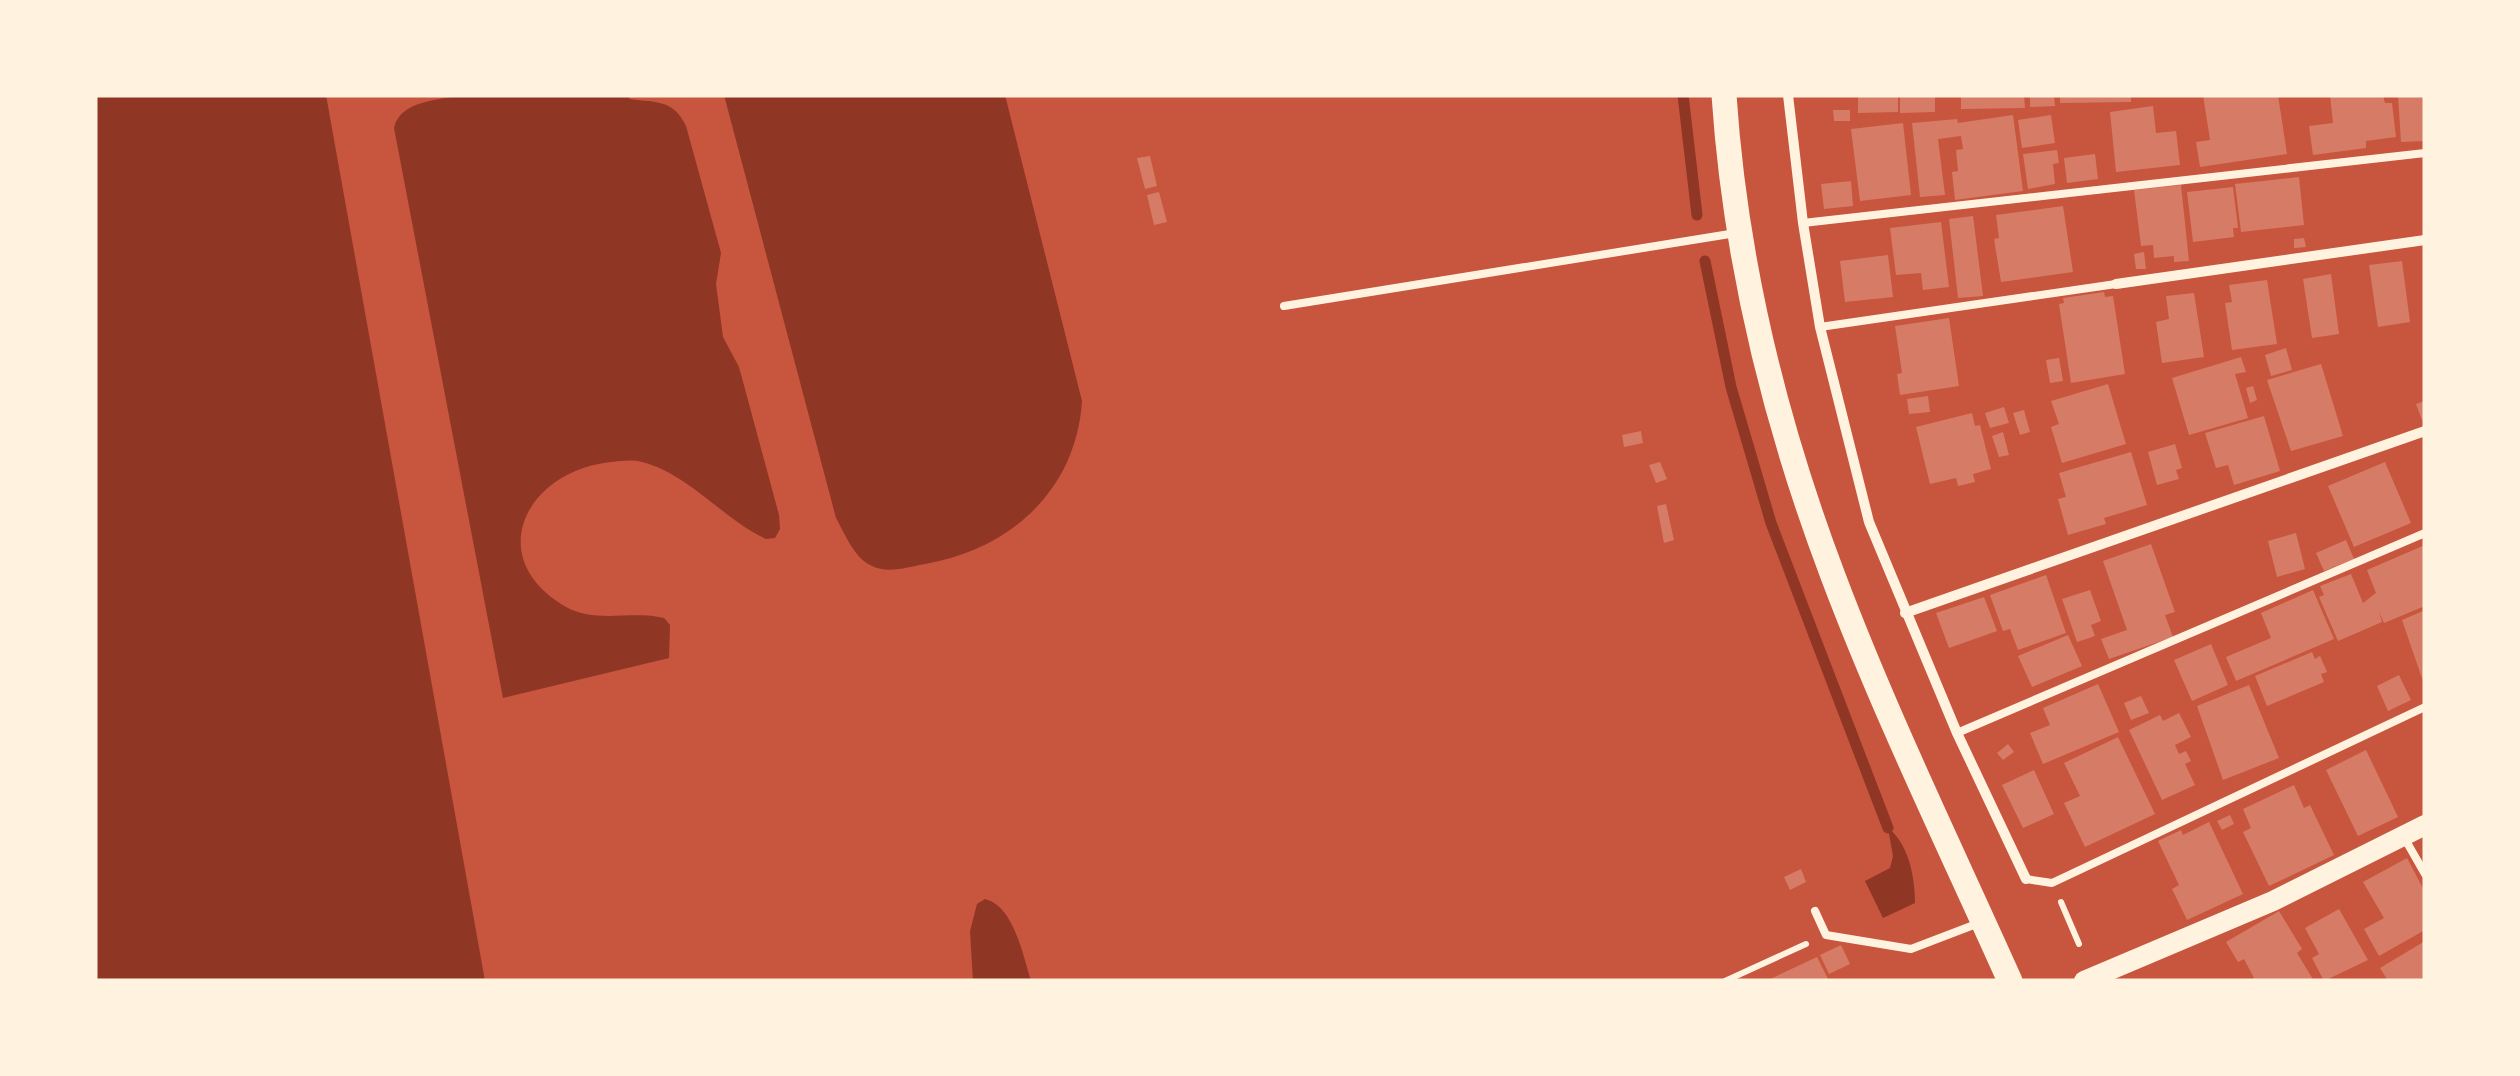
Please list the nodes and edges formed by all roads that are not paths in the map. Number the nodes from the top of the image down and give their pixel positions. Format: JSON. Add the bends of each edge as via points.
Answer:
{"nodes":[{"id":1,"x":1724,"y":95,"type":"edge"},
{"id":2,"x":1788,"y":95,"type":"edge"},
{"id":3,"x":2425,"y":153,"type":"edge"},
{"id":4,"x":1802,"y":223,"type":"junction"},
{"id":5,"x":1740,"y":232,"type":"junction"},
{"id":6,"x":2425,"y":240,"type":"edge"},
{"id":7,"x":2116,"y":284,"type":"joint"},
{"id":8,"x":1284,"y":306,"type":"dead end"},
{"id":9,"x":1820,"y":327,"type":"junction"},
{"id":10,"x":2425,"y":431,"type":"edge"},
{"id":11,"x":2425,"y":533,"type":"edge"},
{"id":12,"x":1905,"y":613,"type":"junction"},
{"id":13,"x":2425,"y":706,"type":"edge"},
{"id":14,"x":1956,"y":733,"type":"junction"},
{"id":15,"x":2425,"y":825,"type":"edge"},
{"id":16,"x":2404,"y":836,"type":"junction"},
{"id":17,"x":2425,"y":874,"type":"edge"},
{"id":18,"x":2026,"y":879,"type":"joint"},
{"id":19,"x":1815,"y":911,"type":"dead end"},
{"id":20,"x":1984,"y":921,"type":"junction"},
{"id":21,"x":2010,"y":981,"type":"edge"},
{"id":22,"x":2084,"y":981,"type":"edge"}],
"edges":[{"from":1,"to":5,"type":"main road"},
{"from":2,"to":4,"type":"street"},
{"from":3,"to":4,"type":"lane"},
{"from":4,"to":9,"type":"street"},
{"from":5,"to":8,"type":"lane"},
{"from":5,"to":20,"type":"main road","via":[[1770,376],[1809,510],[1859,641]]},
{"from":6,"to":7,"type":"street"},
{"from":7,"to":9,"type":"lane"},
{"from":9,"to":12,"type":"street","via":[[1869,522]]},
{"from":10,"to":12,"type":"street"},
{"from":11,"to":14,"type":"lane"},
{"from":12,"to":14,"type":"street"},
{"from":13,"to":18,"type":"lane","via":[[2052,883]]},
{"from":14,"to":18,"type":"street"},
{"from":15,"to":16,"type":"main road"},
{"from":16,"to":17,"type":"lane"},
{"from":16,"to":22,"type":"main road","via":[[2274,901]]},
{"from":19,"to":20,"type":"lane","via":[[1826,935],[1911,949]]},
{"from":20,"to":21,"type":"main road"}]}
